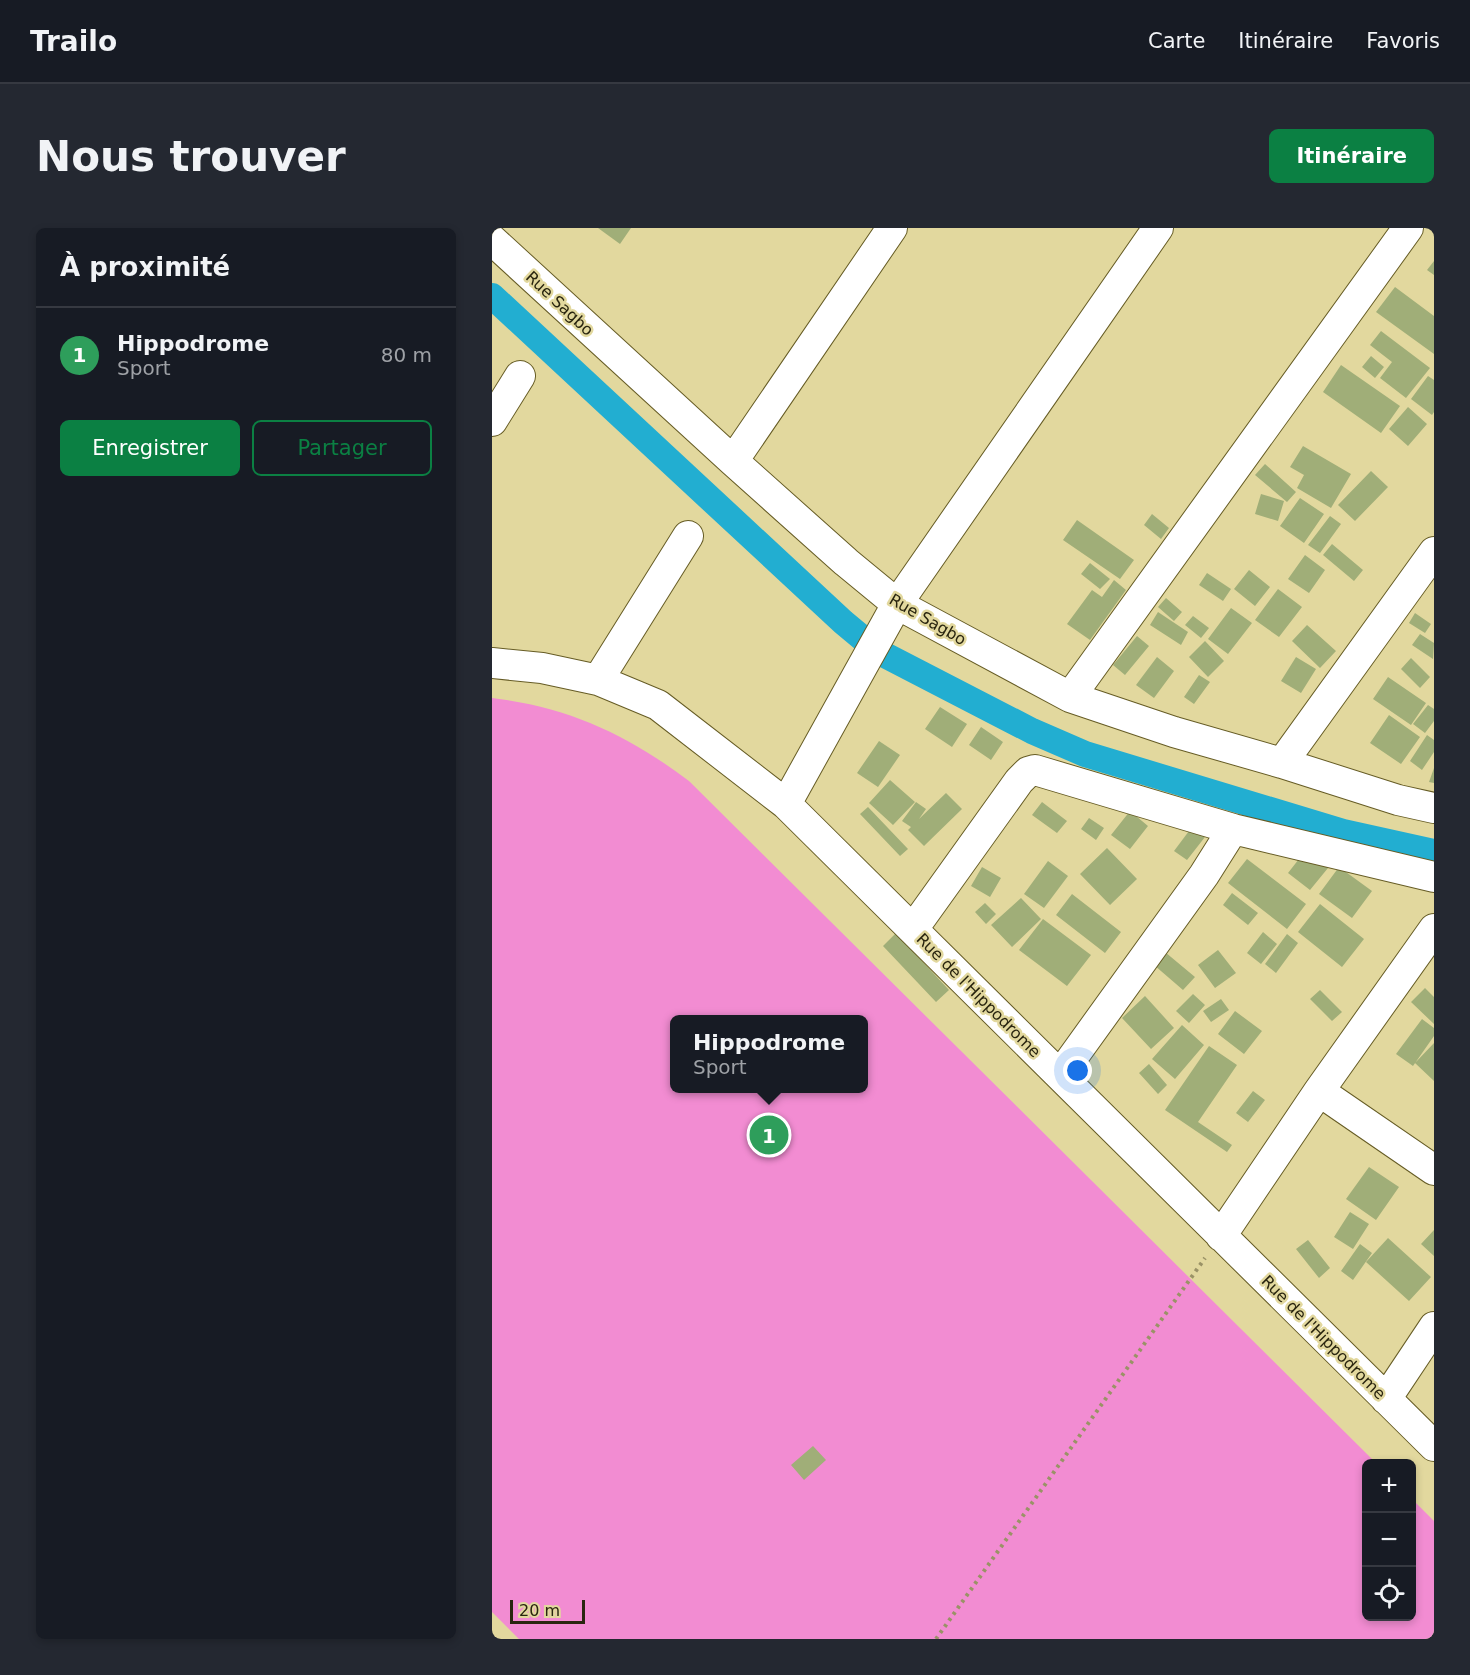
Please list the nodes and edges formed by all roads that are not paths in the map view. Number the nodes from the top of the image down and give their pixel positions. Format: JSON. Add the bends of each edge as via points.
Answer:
{"nodes":[{"id":1,"x":891,"y":228,"type":"edge"},
{"id":2,"x":1158,"y":228,"type":"edge"},
{"id":3,"x":1408,"y":228,"type":"edge"},
{"id":4,"x":492,"y":240,"type":"edge"},
{"id":5,"x":520,"y":376,"type":"dead end"},
{"id":6,"x":492,"y":421,"type":"edge"},
{"id":7,"x":733,"y":461,"type":"junction"},
{"id":8,"x":688,"y":536,"type":"dead end"},
{"id":9,"x":1434,"y":552,"type":"edge"},
{"id":10,"x":897,"y":604,"type":"junction"},
{"id":11,"x":492,"y":663,"type":"edge"},
{"id":12,"x":598,"y":680,"type":"junction"},
{"id":13,"x":1070,"y":697,"type":"junction"},
{"id":14,"x":1282,"y":763,"type":"junction"},
{"id":15,"x":786,"y":804,"type":"junction"},
{"id":16,"x":1434,"y":808,"type":"edge"},
{"id":17,"x":1233,"y":829,"type":"junction"},
{"id":18,"x":1434,"y":877,"type":"edge"},
{"id":19,"x":913,"y":929,"type":"junction"},
{"id":20,"x":1434,"y":929,"type":"edge"},
{"id":21,"x":1060,"y":1075,"type":"junction"},
{"id":22,"x":1319,"y":1091,"type":"junction"},
{"id":23,"x":1434,"y":1170,"type":"edge"},
{"id":24,"x":1221,"y":1236,"type":"junction"},
{"id":25,"x":1434,"y":1327,"type":"edge"},
{"id":26,"x":1386,"y":1399,"type":"junction"},
{"id":27,"x":1434,"y":1446,"type":"edge"}],
"edges":[{"from":1,"to":7,"type":"street"},
{"from":2,"to":10,"type":"street"},
{"from":3,"to":13,"type":"street"},
{"from":4,"to":7,"type":"street","name":"Rue Sagbo"},
{"from":5,"to":6,"type":"street"},
{"from":7,"to":10,"type":"street","name":"Rue Sagbo"},
{"from":8,"to":12,"type":"street"},
{"from":9,"to":14,"type":"street"},
{"from":10,"to":13,"type":"street","name":"Rue Sagbo"},
{"from":10,"to":15,"type":"street"},
{"from":11,"to":12,"type":"street","name":"Rue de l'Hippodrome"},
{"from":12,"to":15,"type":"street","name":"Rue de l'Hippodrome","via":[[658,705]]},
{"from":13,"to":14,"type":"street","name":"Rue Sagbo"},
{"from":14,"to":16,"type":"street","name":"Rue Sagbo"},
{"from":15,"to":19,"type":"street","name":"Rue de l'Hippodrome"},
{"from":17,"to":18,"type":"street"},
{"from":17,"to":19,"type":"street","via":[[1035,770],[1028,772]]},
{"from":17,"to":21,"type":"street"},
{"from":19,"to":21,"type":"street","name":"Rue de l'Hippodrome"},
{"from":20,"to":22,"type":"street"},
{"from":21,"to":24,"type":"street","name":"Rue de l'Hippodrome"},
{"from":22,"to":23,"type":"street"},
{"from":22,"to":24,"type":"street"},
{"from":24,"to":26,"type":"street","name":"Rue de l'Hippodrome"},
{"from":25,"to":26,"type":"street"},
{"from":26,"to":27,"type":"street","name":"Rue de l'Hippodrome"}]}
